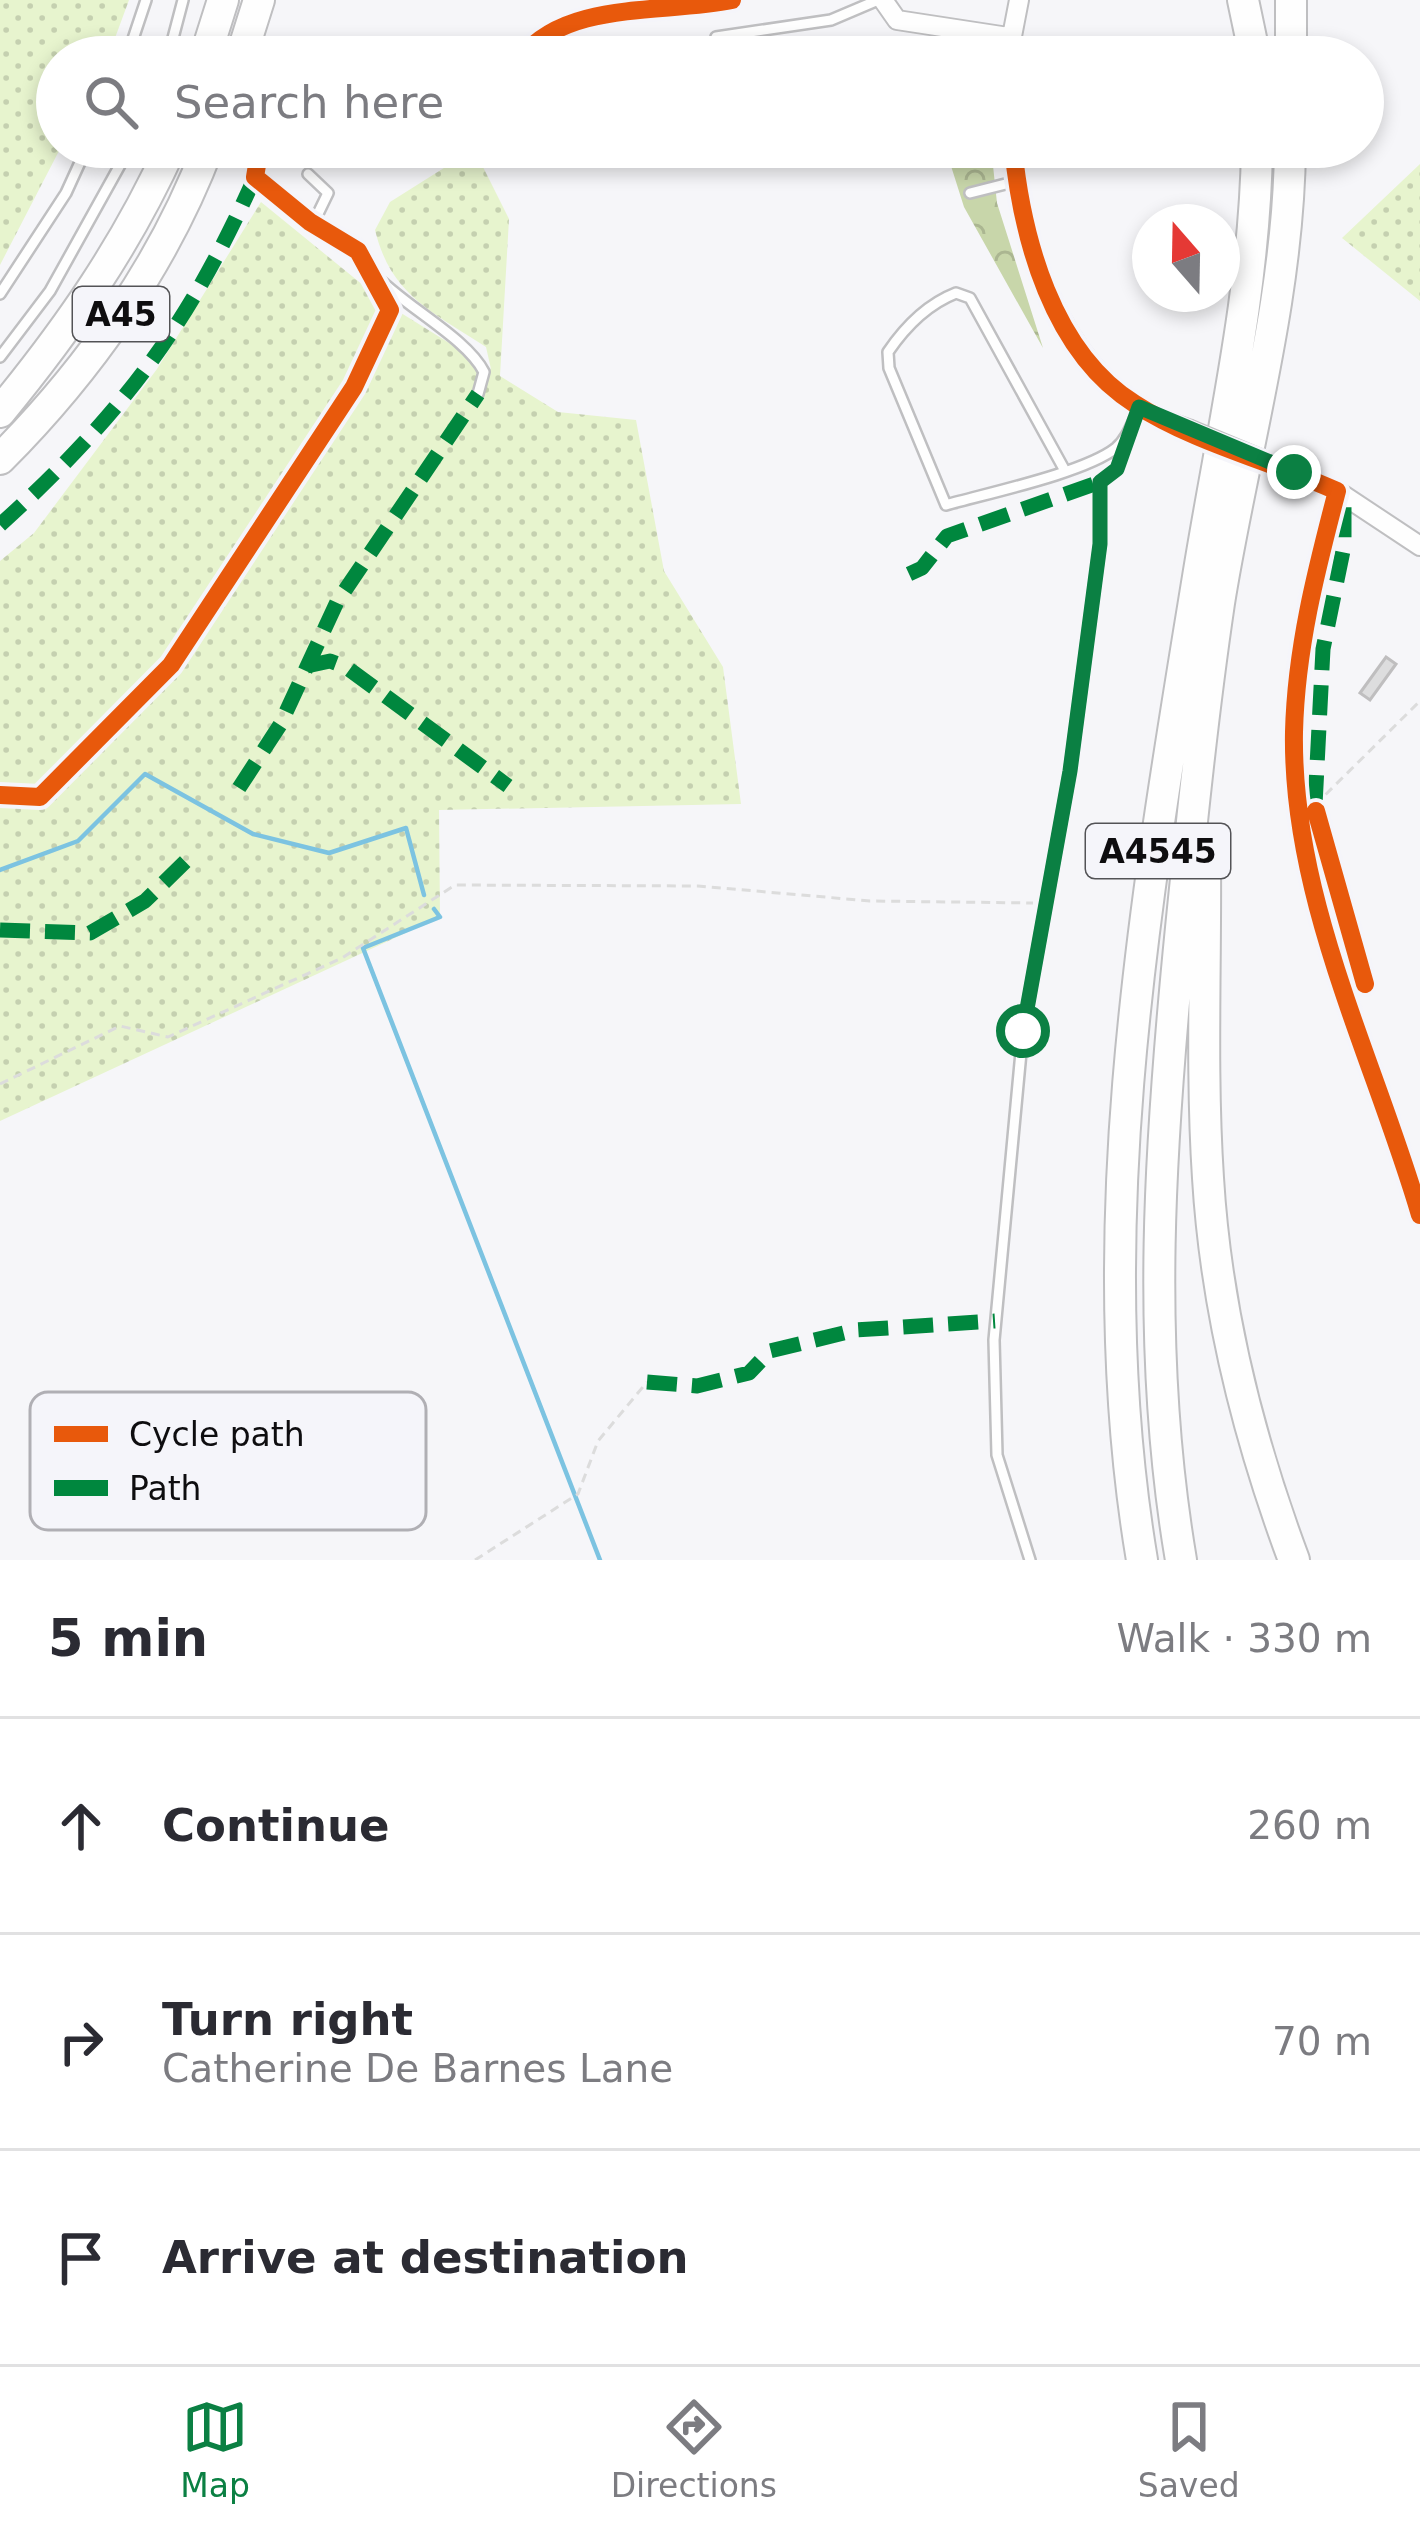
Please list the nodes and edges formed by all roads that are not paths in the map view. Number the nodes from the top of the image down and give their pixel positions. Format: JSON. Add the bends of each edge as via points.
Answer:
{"nodes":[{"id":1,"x":146,"y":0,"type":"edge"},
{"id":2,"x":183,"y":0,"type":"edge"},
{"id":3,"x":223,"y":0,"type":"edge"},
{"id":4,"x":259,"y":0,"type":"edge"},
{"id":5,"x":880,"y":0,"type":"edge"},
{"id":6,"x":1019,"y":0,"type":"edge"},
{"id":7,"x":1244,"y":0,"type":"edge"},
{"id":8,"x":1256,"y":0,"type":"edge"},
{"id":9,"x":1291,"y":0,"type":"edge"},
{"id":10,"x":897,"y":20,"type":"junction"},
{"id":11,"x":134,"y":36,"type":"edge"},
{"id":12,"x":174,"y":36,"type":"edge"},
{"id":13,"x":212,"y":36,"type":"edge"},
{"id":14,"x":248,"y":36,"type":"edge"},
{"id":15,"x":729,"y":36,"type":"edge"},
{"id":16,"x":896,"y":36,"type":"edge"},
{"id":17,"x":963,"y":36,"type":"edge"},
{"id":18,"x":1011,"y":36,"type":"edge"},
{"id":19,"x":1252,"y":36,"type":"edge"},
{"id":20,"x":1256,"y":36,"type":"edge"},
{"id":21,"x":1291,"y":36,"type":"edge"},
{"id":22,"x":77,"y":168,"type":"edge"},
{"id":23,"x":118,"y":168,"type":"edge"},
{"id":24,"x":161,"y":168,"type":"edge"},
{"id":25,"x":200,"y":168,"type":"edge"},
{"id":26,"x":1015,"y":168,"type":"edge"},
{"id":27,"x":1257,"y":168,"type":"edge"},
{"id":28,"x":1288,"y":168,"type":"edge"},
{"id":29,"x":308,"y":174,"type":"dead end"},
{"id":30,"x":1017,"y":181,"type":"junction"},
{"id":31,"x":970,"y":194,"type":"dead end"},
{"id":32,"x":313,"y":224,"type":"dead end"},
{"id":33,"x":372,"y":272,"type":"dead end"},
{"id":34,"x":0,"y":294,"type":"edge"},
{"id":35,"x":0,"y":357,"type":"edge"},
{"id":36,"x":478,"y":394,"type":"dead end"},
{"id":37,"x":1139,"y":407,"type":"junction"},
{"id":38,"x":0,"y":412,"type":"edge"},
{"id":39,"x":1127,"y":434,"type":"junction"},
{"id":40,"x":0,"y":459,"type":"edge"},
{"id":41,"x":1064,"y":469,"type":"junction"},
{"id":42,"x":1337,"y":491,"type":"junction"},
{"id":43,"x":1420,"y":545,"type":"edge"},
{"id":44,"x":1205,"y":709,"type":"junction"},
{"id":45,"x":1420,"y":1215,"type":"edge"},
{"id":46,"x":1030,"y":1560,"type":"edge"},
{"id":47,"x":1142,"y":1560,"type":"edge"},
{"id":48,"x":1181,"y":1560,"type":"edge"},
{"id":49,"x":1294,"y":1560,"type":"edge"}],
"edges":[{"from":1,"to":11,"type":"lane"},
{"from":2,"to":12,"type":"lane"},
{"from":3,"to":13,"type":"highway"},
{"from":4,"to":14,"type":"highway"},
{"from":5,"to":10,"type":"street"},
{"from":5,"to":15,"type":"lane","via":[[831,20]]},
{"from":6,"to":18,"type":"street"},
{"from":7,"to":19,"type":"highway"},
{"from":8,"to":20,"type":"highway"},
{"from":9,"to":21,"type":"highway"},
{"from":10,"to":16,"type":"street"},
{"from":10,"to":17,"type":"street"},
{"from":22,"to":34,"type":"lane"},
{"from":23,"to":35,"type":"lane","via":[[50,291]]},
{"from":24,"to":38,"type":"highway","number":"A45","via":[[94,294]]},
{"from":25,"to":40,"type":"highway","number":"A45","via":[[118,318]]},
{"from":26,"to":30,"type":"street"},
{"from":27,"to":47,"type":"highway","number":"A4545","via":[[1256,243],[1170,763],[1124,1135],[1120,1356]]},
{"from":28,"to":44,"type":"highway","number":"A4545","via":[[1281,262]]},
{"from":29,"to":32,"type":"lane","via":[[328,193]]},
{"from":30,"to":31,"type":"lane"},
{"from":30,"to":37,"type":"street","via":[[1058,314],[1086,358]]},
{"from":33,"to":36,"type":"lane","via":[[475,354],[484,372]]},
{"from":37,"to":39,"type":"lane"},
{"from":37,"to":42,"type":"street","bridge":true},
{"from":39,"to":41,"type":"lane","via":[[1108,453]]},
{"from":39,"to":46,"type":"lane","via":[[1117,469],[1100,482],[1100,544],[1023,1031],[994,1340],[997,1455]]},
{"from":41,"to":41,"type":"lane","via":[[946,505],[890,368],[888,352],[899,335],[938,300],[956,292],[970,298]]},
{"from":42,"to":43,"type":"street"},
{"from":42,"to":45,"type":"street","via":[[1299,663],[1301,829]]},
{"from":44,"to":48,"type":"highway","number":"A4545","via":[[1160,1183],[1160,1386]]},
{"from":44,"to":49,"type":"highway","via":[[1211,1220],[1238,1381]]}]}
